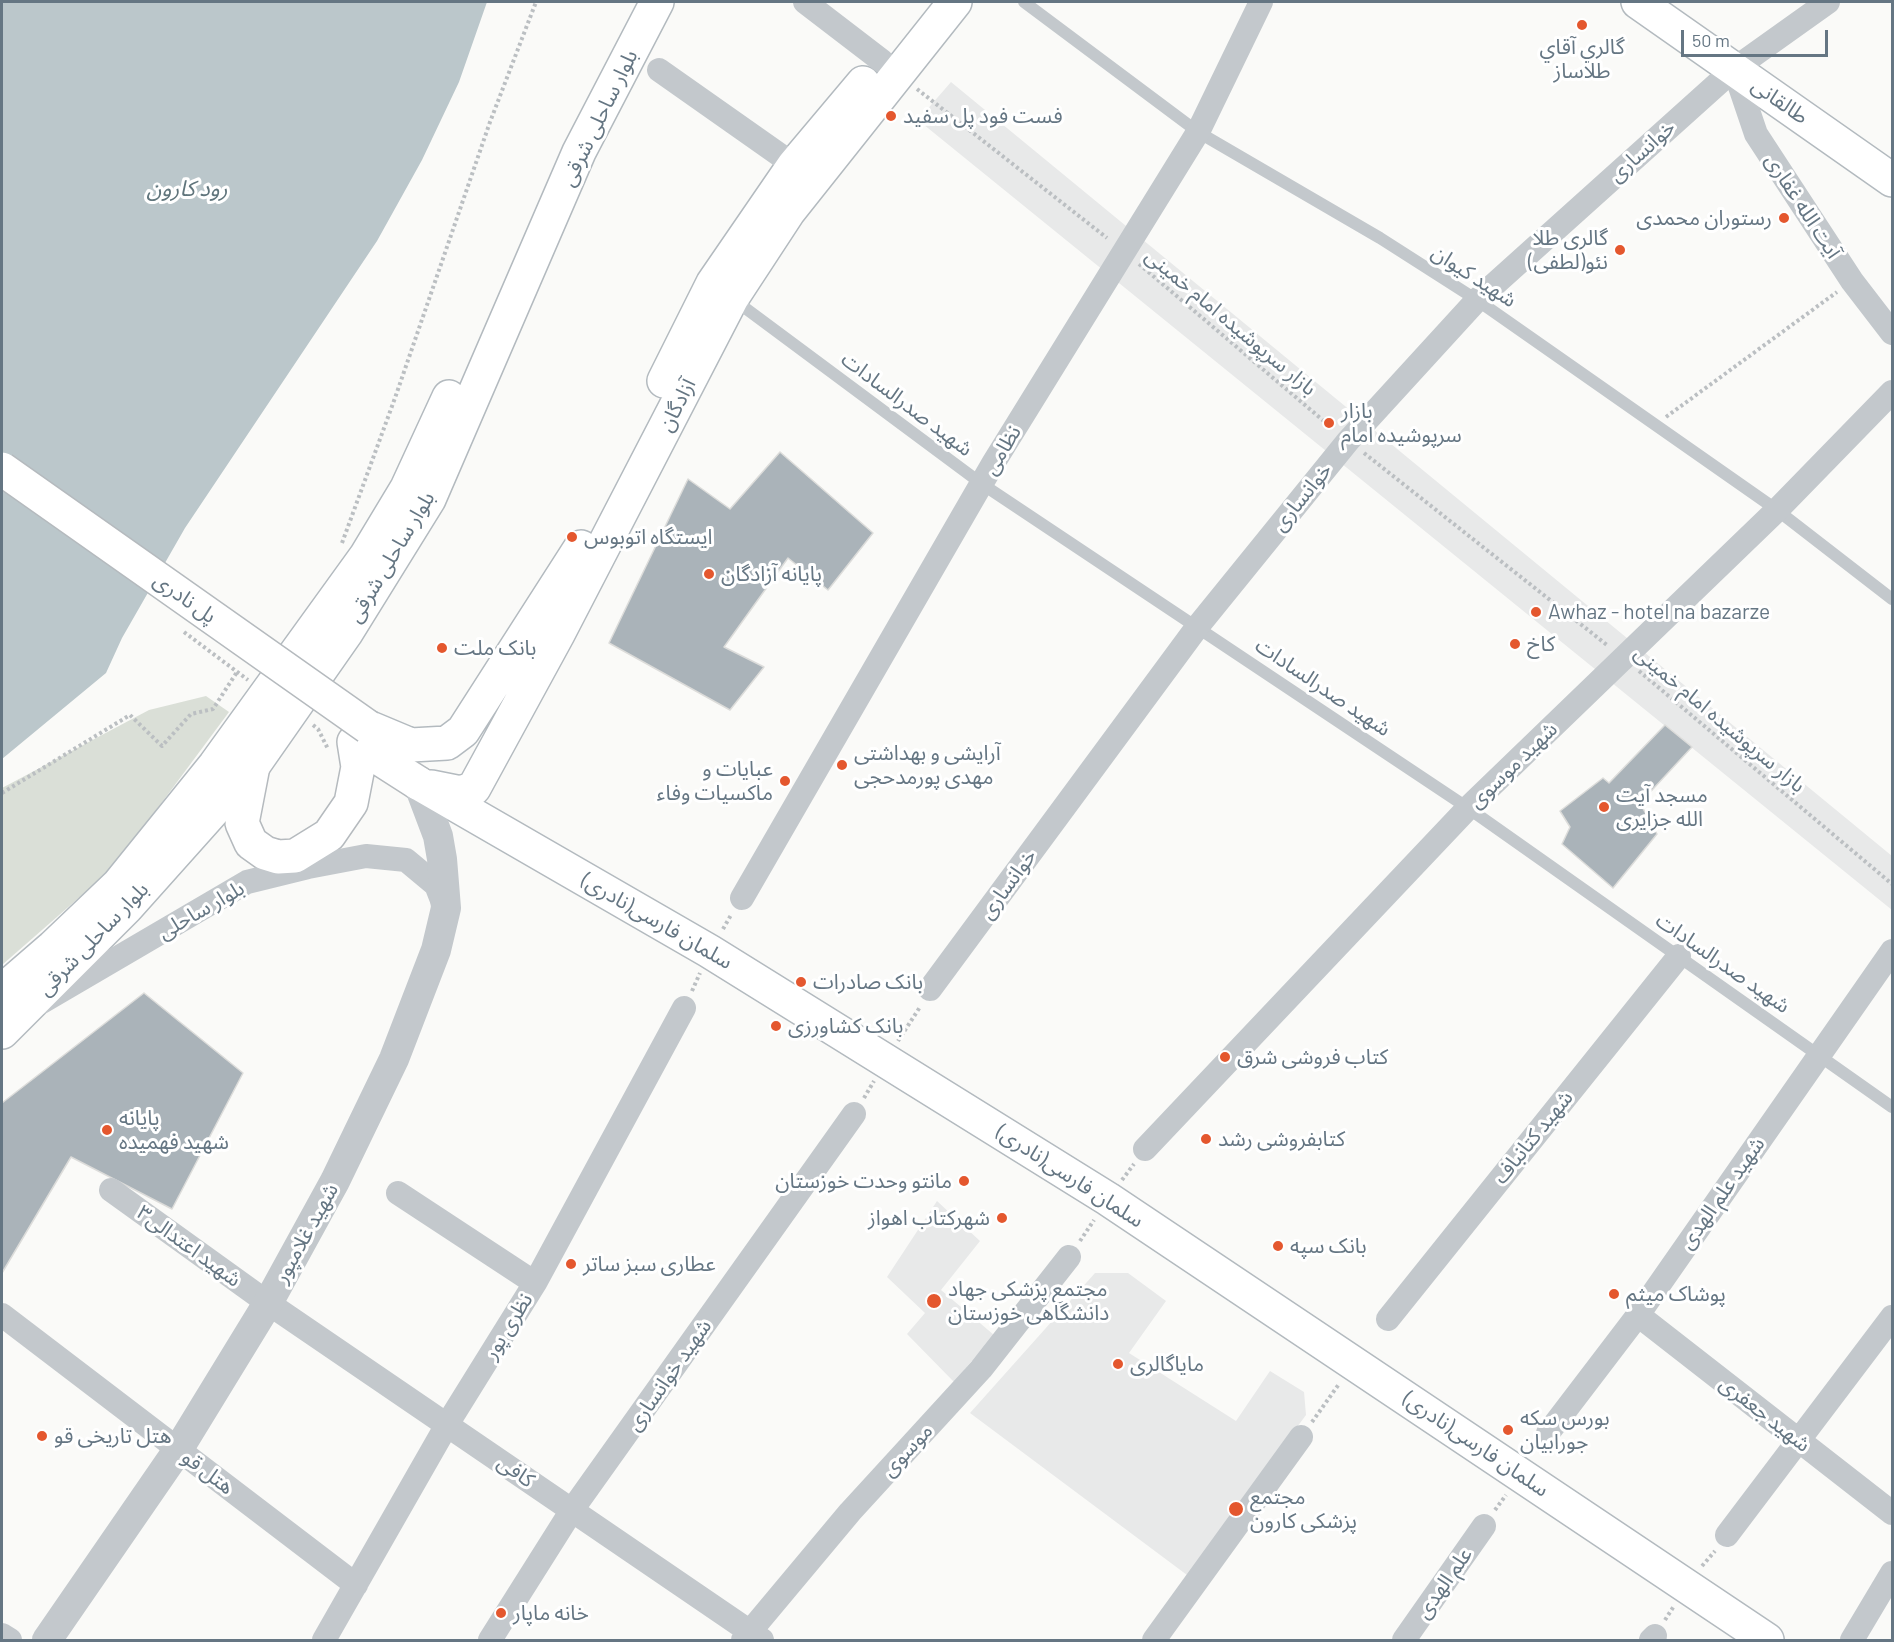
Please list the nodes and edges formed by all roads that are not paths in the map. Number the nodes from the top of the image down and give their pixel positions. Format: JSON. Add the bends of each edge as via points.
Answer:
{"nodes":[{"id":1,"x":633,"y":2,"type":"edge"},
{"id":2,"x":657,"y":2,"type":"edge"},
{"id":3,"x":805,"y":2,"type":"edge"},
{"id":4,"x":927,"y":2,"type":"edge"},
{"id":5,"x":955,"y":2,"type":"edge"},
{"id":6,"x":1024,"y":2,"type":"edge"},
{"id":7,"x":1261,"y":2,"type":"edge"},
{"id":8,"x":1638,"y":2,"type":"edge"},
{"id":9,"x":1665,"y":2,"type":"edge"},
{"id":10,"x":1828,"y":2,"type":"edge"},
{"id":11,"x":1687,"y":36,"type":"junction"},
{"id":12,"x":890,"y":67,"type":"junction"},
{"id":13,"x":1734,"y":69,"type":"junction"},
{"id":14,"x":659,"y":70,"type":"dead end"},
{"id":15,"x":1198,"y":132,"type":"junction"},
{"id":16,"x":795,"y":165,"type":"junction"},
{"id":17,"x":1893,"y":180,"type":"edge"},
{"id":18,"x":732,"y":298,"type":"junction"},
{"id":19,"x":1477,"y":300,"type":"junction"},
{"id":20,"x":1893,"y":333,"type":"edge"},
{"id":21,"x":1893,"y":392,"type":"edge"},
{"id":22,"x":2,"y":469,"type":"edge"},
{"id":23,"x":982,"y":484,"type":"junction"},
{"id":24,"x":2,"y":489,"type":"edge"},
{"id":25,"x":1777,"y":510,"type":"junction"},
{"id":26,"x":1893,"y":598,"type":"edge"},
{"id":27,"x":1198,"y":626,"type":"junction"},
{"id":28,"x":350,"y":743,"type":"junction"},
{"id":29,"x":252,"y":766,"type":"junction"},
{"id":30,"x":418,"y":783,"type":"junction"},
{"id":31,"x":1468,"y":808,"type":"junction"},
{"id":32,"x":742,"y":898,"type":"dead end"},
{"id":33,"x":446,"y":908,"type":"junction"},
{"id":34,"x":1893,"y":951,"type":"edge"},
{"id":35,"x":1678,"y":956,"type":"junction"},
{"id":36,"x":930,"y":989,"type":"dead end"},
{"id":37,"x":684,"y":1008,"type":"dead end"},
{"id":38,"x":8,"y":1012,"type":"edge"},
{"id":39,"x":1820,"y":1054,"type":"junction"},
{"id":40,"x":1893,"y":1107,"type":"edge"},
{"id":41,"x":854,"y":1114,"type":"dead end"},
{"id":42,"x":1145,"y":1149,"type":"dead end"},
{"id":43,"x":111,"y":1190,"type":"dead end"},
{"id":44,"x":398,"y":1193,"type":"dead end"},
{"id":45,"x":1069,"y":1257,"type":"dead end"},
{"id":46,"x":535,"y":1283,"type":"junction"},
{"id":47,"x":268,"y":1303,"type":"junction"},
{"id":48,"x":1638,"y":1315,"type":"junction"},
{"id":49,"x":2,"y":1316,"type":"edge"},
{"id":50,"x":1893,"y":1317,"type":"edge"},
{"id":51,"x":1388,"y":1319,"type":"dead end"},
{"id":52,"x":448,"y":1423,"type":"junction"},
{"id":53,"x":1548,"y":1433,"type":"dead end"},
{"id":54,"x":1301,"y":1437,"type":"dead end"},
{"id":55,"x":1799,"y":1440,"type":"junction"},
{"id":56,"x":178,"y":1450,"type":"junction"},
{"id":57,"x":572,"y":1510,"type":"junction"},
{"id":58,"x":1893,"y":1513,"type":"edge"},
{"id":59,"x":1484,"y":1526,"type":"dead end"},
{"id":60,"x":1727,"y":1535,"type":"dead end"},
{"id":61,"x":1893,"y":1573,"type":"edge"},
{"id":62,"x":356,"y":1585,"type":"junction"},
{"id":63,"x":2,"y":1635,"type":"edge"},
{"id":64,"x":752,"y":1637,"type":"edge"},
{"id":65,"x":1852,"y":1640,"type":"edge"},
{"id":66,"x":10,"y":1641,"type":"edge"},
{"id":67,"x":46,"y":1641,"type":"edge"},
{"id":68,"x":324,"y":1641,"type":"edge"},
{"id":69,"x":490,"y":1641,"type":"edge"},
{"id":70,"x":1154,"y":1641,"type":"edge"},
{"id":71,"x":1404,"y":1641,"type":"edge"},
{"id":72,"x":1767,"y":1641,"type":"edge"}],
"edges":[{"from":1,"to":38,"type":"main road","name":"بلوار ساحلی شرقی","via":[[559,144],[407,488],[366,556],[215,765],[118,885],[53,947]]},
{"from":2,"to":29,"type":"main road","name":"بلوار ساحلی شرقی","via":[[579,152],[429,499],[346,633]]},
{"from":3,"to":12,"type":"street"},
{"from":4,"to":12,"type":"main road","name":"آزادگان"},
{"from":5,"to":12,"type":"main road","name":"آزادگان"},
{"from":6,"to":15,"type":"lane","name":"شهید کیوان"},
{"from":7,"to":15,"type":"street","name":"نظامی"},
{"from":8,"to":11,"type":"main road","name":"طالقانی"},
{"from":9,"to":11,"type":"street"},
{"from":10,"to":13,"type":"street","name":"خوانساری"},
{"from":11,"to":13,"type":"main road","name":"طالقانی"},
{"from":12,"to":16,"type":"main road","name":"آزادگان"},
{"from":12,"to":18,"type":"main road","name":"آزادگان"},
{"from":13,"to":17,"type":"main road","name":"طالقانی"},
{"from":13,"to":19,"type":"street","name":"خوانساری"},
{"from":13,"to":20,"type":"street","name":"آیت الله غفاری","via":[[1756,134],[1852,281]]},
{"from":14,"to":16,"type":"street"},
{"from":15,"to":19,"type":"lane","name":"شهید کیوان","via":[[1380,238]]},
{"from":15,"to":23,"type":"street","name":"نظامی"},
{"from":16,"to":28,"type":"main road","name":"آزادگان","via":[[713,283],[579,551],[463,731],[447,743]]},
{"from":18,"to":23,"type":"lane","name":"شهید صدرالسادات"},
{"from":18,"to":30,"type":"main road","name":"آزادگان","via":[[474,788],[461,793],[447,792]]},
{"from":19,"to":25,"type":"lane","name":"شهید کیوان"},
{"from":19,"to":27,"type":"street","name":"خوانساری","via":[[1348,441]]},
{"from":21,"to":25,"type":"street","name":"شهید موسوی"},
{"from":22,"to":28,"type":"main road","name":"پل نادری","bridge":true},
{"from":23,"to":27,"type":"lane","name":"شهید صدرالسادات"},
{"from":23,"to":32,"type":"street","name":"نظامی"},
{"from":24,"to":28,"type":"main road","name":"پل نادری","via":[[88,548]]},
{"from":25,"to":26,"type":"lane","name":"شهید کیوان"},
{"from":25,"to":31,"type":"street","name":"شهید موسوی"},
{"from":27,"to":31,"type":"lane","name":"شهید صدرالسادات"},
{"from":27,"to":36,"type":"street","name":"خوانساری"},
{"from":28,"to":29,"type":"main road","via":[[358,767],[351,803],[329,835],[295,856],[278,857],[251,843],[242,823]]},
{"from":28,"to":30,"type":"main road","name":"سلمان فارسی(نادری)"},
{"from":29,"to":38,"type":"main road","name":"بلوار ساحلی شرقی","via":[[127,907]]},
{"from":30,"to":33,"type":"street","name":"شهید غلامپور","via":[[438,836]]},
{"from":30,"to":72,"type":"main road","name":"سلمان فارسی(نادری)","via":[[710,951],[1098,1193]]},
{"from":31,"to":35,"type":"lane","name":"شهید صدرالسادات"},
{"from":31,"to":42,"type":"street","name":"شهید موسوی"},
{"from":33,"to":38,"type":"street","name":"بلوار ساحلی","via":[[435,885],[406,860],[366,856],[257,879],[79,982]]},
{"from":33,"to":47,"type":"street","name":"شهید غلامپور","via":[[436,950],[394,1059],[335,1181]]},
{"from":34,"to":39,"type":"street","name":"شهید علم الهدی"},
{"from":35,"to":39,"type":"lane","name":"شهید صدرالسادات"},
{"from":35,"to":51,"type":"street","name":"شهید کتانباف"},
{"from":37,"to":46,"type":"street","name":"نظری پور"},
{"from":39,"to":40,"type":"lane","name":"شهید صدرالسادات"},
{"from":39,"to":48,"type":"street","name":"شهید علم الهدی"},
{"from":41,"to":57,"type":"street","name":"شهید خوانساری"},
{"from":43,"to":47,"type":"street","name":"شهید اعتدالی۳"},
{"from":44,"to":46,"type":"street"},
{"from":45,"to":64,"type":"street","name":"موسوی","via":[[981,1370],[850,1512]]},
{"from":46,"to":52,"type":"street","name":"نظری پور"},
{"from":47,"to":52,"type":"street","name":"کافی"},
{"from":47,"to":56,"type":"street","name":"شهید غلامپور"},
{"from":48,"to":53,"type":"street","name":"شهید علم الهدی"},
{"from":48,"to":55,"type":"street","name":"شهید جعفری"},
{"from":49,"to":56,"type":"street","name":"هتل قو"},
{"from":50,"to":55,"type":"street"},
{"from":52,"to":57,"type":"street","name":"کافی"},
{"from":52,"to":62,"type":"street","name":"نظری پور"},
{"from":54,"to":70,"type":"street"},
{"from":55,"to":58,"type":"street","name":"شهید جعفری"},
{"from":55,"to":60,"type":"street"},
{"from":56,"to":62,"type":"street","name":"هتل قو"},
{"from":56,"to":67,"type":"street","name":"شهید غلامپور"},
{"from":57,"to":64,"type":"street","name":"کافی"},
{"from":57,"to":69,"type":"street","name":"شهید خوانساری"},
{"from":59,"to":71,"type":"street","name":"علم الهدی"},
{"from":61,"to":65,"type":"street"},
{"from":62,"to":68,"type":"street","name":"نظری پور"},
{"from":63,"to":66,"type":"street"}]}
